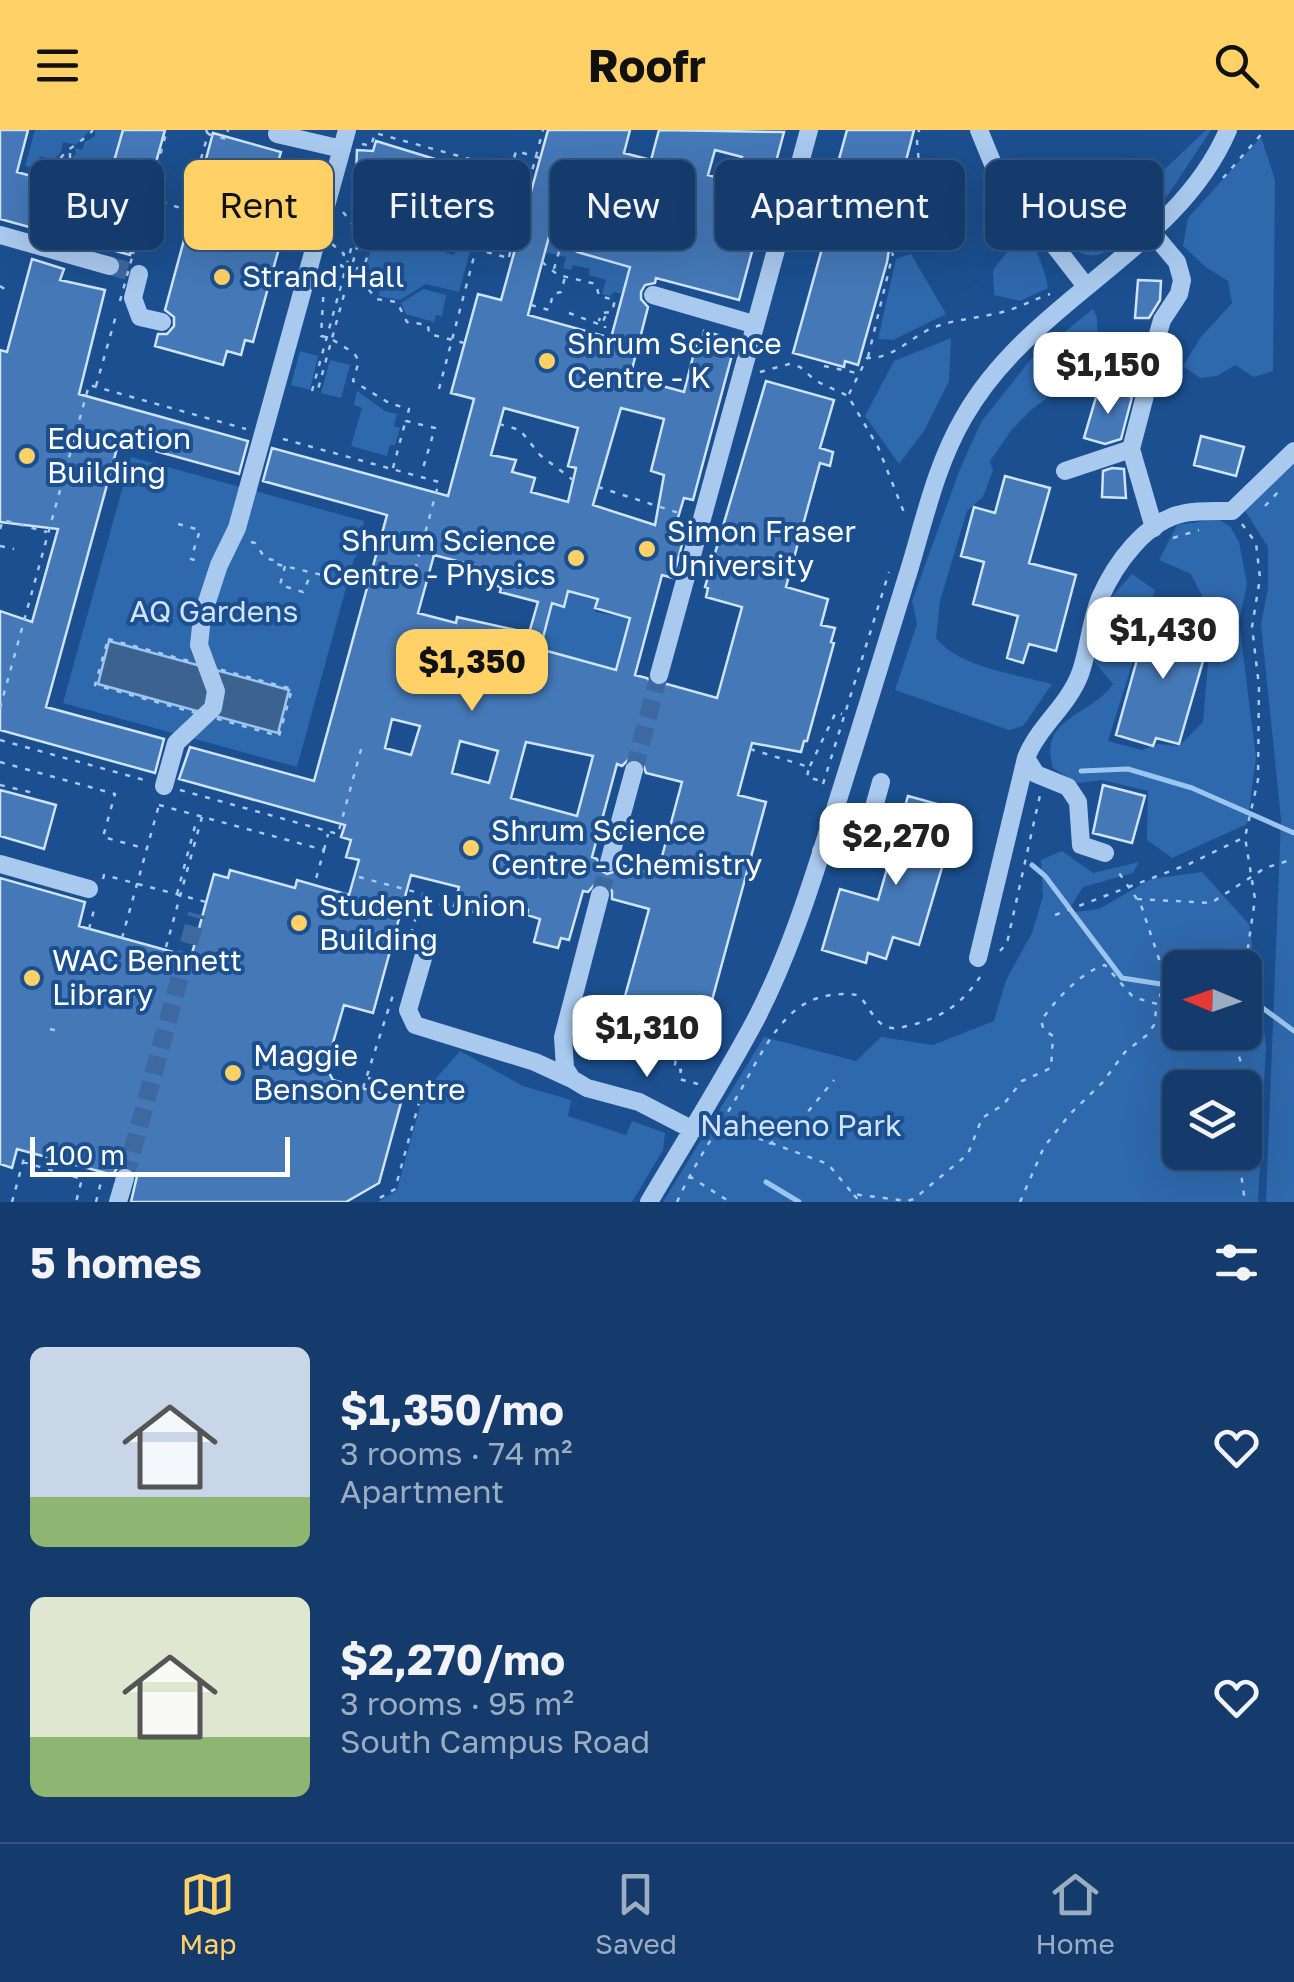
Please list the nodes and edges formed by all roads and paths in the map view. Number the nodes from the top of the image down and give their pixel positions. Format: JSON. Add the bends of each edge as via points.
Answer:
{"nodes":[{"id":1,"x":93,"y":130,"type":"edge"},
{"id":2,"x":167,"y":130,"type":"edge"},
{"id":3,"x":228,"y":130,"type":"edge"},
{"id":4,"x":347,"y":130,"type":"edge"},
{"id":5,"x":543,"y":130,"type":"edge"},
{"id":6,"x":809,"y":130,"type":"edge"},
{"id":7,"x":919,"y":130,"type":"edge"},
{"id":8,"x":979,"y":130,"type":"edge"},
{"id":9,"x":1228,"y":130,"type":"edge"},
{"id":10,"x":1265,"y":130,"type":"edge"},
{"id":11,"x":207,"y":132,"type":"edge"},
{"id":12,"x":375,"y":133,"type":"dead end"},
{"id":13,"x":277,"y":134,"type":"dead end"},
{"id":14,"x":419,"y":145,"type":"junction"},
{"id":15,"x":70,"y":150,"type":"junction"},
{"id":16,"x":342,"y":150,"type":"junction"},
{"id":17,"x":417,"y":154,"type":"dead end"},
{"id":18,"x":538,"y":157,"type":"junction"},
{"id":19,"x":59,"y":160,"type":"edge"},
{"id":20,"x":70,"y":160,"type":"edge"},
{"id":21,"x":159,"y":160,"type":"edge"},
{"id":22,"x":474,"y":160,"type":"edge"},
{"id":23,"x":513,"y":160,"type":"edge"},
{"id":24,"x":333,"y":182,"type":"edge"},
{"id":25,"x":1214,"y":188,"type":"dead end"},
{"id":26,"x":164,"y":203,"type":"edge"},
{"id":27,"x":342,"y":210,"type":"dead end"},
{"id":28,"x":1163,"y":221,"type":"edge"},
{"id":29,"x":0,"y":235,"type":"edge"},
{"id":30,"x":333,"y":244,"type":"edge"},
{"id":31,"x":1163,"y":245,"type":"edge"},
{"id":32,"x":134,"y":250,"type":"edge"},
{"id":33,"x":314,"y":250,"type":"edge"},
{"id":34,"x":560,"y":250,"type":"edge"},
{"id":35,"x":1128,"y":250,"type":"edge"},
{"id":36,"x":542,"y":262,"type":"dead end"},
{"id":37,"x":110,"y":266,"type":"tunnel mouth"},
{"id":38,"x":310,"y":268,"type":"junction"},
{"id":39,"x":351,"y":268,"type":"junction"},
{"id":40,"x":554,"y":270,"type":"junction"},
{"id":41,"x":139,"y":274,"type":"dead end"},
{"id":42,"x":566,"y":276,"type":"junction"},
{"id":43,"x":1085,"y":285,"type":"junction"},
{"id":44,"x":0,"y":286,"type":"edge"},
{"id":45,"x":11,"y":293,"type":"dead end"},
{"id":46,"x":654,"y":295,"type":"dead end"},
{"id":47,"x":1057,"y":296,"type":"dead end"},
{"id":48,"x":531,"y":305,"type":"dead end"},
{"id":49,"x":569,"y":314,"type":"dead end"},
{"id":50,"x":598,"y":321,"type":"junction"},
{"id":51,"x":162,"y":322,"type":"dead end"},
{"id":52,"x":754,"y":324,"type":"junction"},
{"id":53,"x":605,"y":328,"type":"dead end"},
{"id":54,"x":329,"y":338,"type":"junction"},
{"id":55,"x":452,"y":340,"type":"junction"},
{"id":56,"x":464,"y":344,"type":"dead end"},
{"id":57,"x":356,"y":346,"type":"dead end"},
{"id":58,"x":354,"y":352,"type":"junction"},
{"id":59,"x":867,"y":358,"type":"junction"},
{"id":60,"x":824,"y":366,"type":"dead end"},
{"id":61,"x":859,"y":374,"type":"junction"},
{"id":62,"x":739,"y":378,"type":"junction"},
{"id":63,"x":96,"y":388,"type":"junction"},
{"id":64,"x":439,"y":388,"type":"dead end"},
{"id":65,"x":314,"y":392,"type":"dead end"},
{"id":66,"x":848,"y":396,"type":"junction"},
{"id":67,"x":406,"y":421,"type":"junction"},
{"id":68,"x":499,"y":424,"type":"dead end"},
{"id":69,"x":264,"y":434,"type":"junction"},
{"id":70,"x":1131,"y":448,"type":"junction"},
{"id":71,"x":1294,"y":452,"type":"edge"},
{"id":72,"x":423,"y":468,"type":"dead end"},
{"id":73,"x":392,"y":470,"type":"junction"},
{"id":74,"x":1065,"y":471,"type":"dead end"},
{"id":75,"x":573,"y":480,"type":"dead end"},
{"id":76,"x":598,"y":487,"type":"dead end"},
{"id":77,"x":1283,"y":487,"type":"dead end"},
{"id":78,"x":671,"y":511,"type":"dead end"},
{"id":79,"x":1257,"y":512,"type":"dead end"},
{"id":80,"x":905,"y":514,"type":"dead end"},
{"id":81,"x":2,"y":520,"type":"edge"},
{"id":82,"x":178,"y":524,"type":"dead end"},
{"id":83,"x":1239,"y":525,"type":"dead end"},
{"id":84,"x":0,"y":529,"type":"edge"},
{"id":85,"x":1200,"y":530,"type":"dead end"},
{"id":86,"x":48,"y":532,"type":"junction"},
{"id":87,"x":1158,"y":534,"type":"junction"},
{"id":88,"x":0,"y":546,"type":"edge"},
{"id":89,"x":257,"y":546,"type":"dead end"},
{"id":90,"x":14,"y":549,"type":"dead end"},
{"id":91,"x":285,"y":566,"type":"junction"},
{"id":92,"x":217,"y":570,"type":"junction"},
{"id":93,"x":350,"y":570,"type":"dead end"},
{"id":94,"x":414,"y":570,"type":"dead end"},
{"id":95,"x":312,"y":572,"type":"junction"},
{"id":96,"x":207,"y":667,"type":"junction"},
{"id":97,"x":659,"y":675,"type":"tunnel mouth"},
{"id":98,"x":0,"y":708,"type":"edge"},
{"id":99,"x":205,"y":714,"type":"junction"},
{"id":100,"x":844,"y":715,"type":"dead end"},
{"id":101,"x":0,"y":740,"type":"edge"},
{"id":102,"x":362,"y":746,"type":"dead end"},
{"id":103,"x":750,"y":750,"type":"dead end"},
{"id":104,"x":1026,"y":758,"type":"junction"},
{"id":105,"x":0,"y":762,"type":"edge"},
{"id":106,"x":810,"y":767,"type":"junction"},
{"id":107,"x":634,"y":770,"type":"tunnel mouth"},
{"id":108,"x":1045,"y":778,"type":"junction"},
{"id":109,"x":823,"y":781,"type":"dead end"},
{"id":110,"x":882,"y":782,"type":"dead end"},
{"id":111,"x":0,"y":785,"type":"edge"},
{"id":112,"x":164,"y":786,"type":"junction"},
{"id":113,"x":38,"y":794,"type":"dead end"},
{"id":114,"x":202,"y":817,"type":"junction"},
{"id":115,"x":195,"y":826,"type":"dead end"},
{"id":116,"x":329,"y":831,"type":"junction"},
{"id":117,"x":1245,"y":837,"type":"junction"},
{"id":118,"x":147,"y":849,"type":"junction"},
{"id":119,"x":324,"y":850,"type":"junction"},
{"id":120,"x":821,"y":851,"type":"junction"},
{"id":121,"x":1105,"y":853,"type":"joint"},
{"id":122,"x":1294,"y":859,"type":"edge"},
{"id":123,"x":610,"y":862,"type":"tunnel mouth"},
{"id":124,"x":0,"y":864,"type":"edge"},
{"id":125,"x":359,"y":878,"type":"dead end"},
{"id":126,"x":1251,"y":878,"type":"junction"},
{"id":127,"x":137,"y":884,"type":"junction"},
{"id":128,"x":1128,"y":885,"type":"junction"},
{"id":129,"x":314,"y":886,"type":"dead end"},
{"id":130,"x":89,"y":889,"type":"dead end"},
{"id":131,"x":177,"y":895,"type":"junction"},
{"id":132,"x":600,"y":895,"type":"tunnel mouth"},
{"id":133,"x":421,"y":898,"type":"junction"},
{"id":134,"x":1138,"y":900,"type":"junction"},
{"id":135,"x":206,"y":902,"type":"dead end"},
{"id":136,"x":443,"y":905,"type":"dead end"},
{"id":137,"x":1055,"y":915,"type":"dead end"},
{"id":138,"x":122,"y":938,"type":"dead end"},
{"id":139,"x":428,"y":942,"type":"dead end"},
{"id":140,"x":166,"y":946,"type":"dead end"},
{"id":141,"x":406,"y":950,"type":"dead end"},
{"id":142,"x":1248,"y":950,"type":"edge"},
{"id":143,"x":987,"y":960,"type":"junction"},
{"id":144,"x":1162,"y":969,"type":"edge"},
{"id":145,"x":394,"y":988,"type":"dead end"},
{"id":146,"x":1162,"y":989,"type":"edge"},
{"id":147,"x":1156,"y":1004,"type":"junction"},
{"id":148,"x":586,"y":1028,"type":"dead end"},
{"id":149,"x":50,"y":1029,"type":"dead end"},
{"id":150,"x":61,"y":1032,"type":"dead end"},
{"id":151,"x":368,"y":1078,"type":"junction"},
{"id":152,"x":572,"y":1079,"type":"junction"},
{"id":153,"x":834,"y":1080,"type":"dead end"},
{"id":154,"x":704,"y":1086,"type":"dead end"},
{"id":155,"x":363,"y":1088,"type":"dead end"},
{"id":156,"x":720,"y":1124,"type":"junction"},
{"id":157,"x":693,"y":1130,"type":"junction"},
{"id":158,"x":768,"y":1145,"type":"junction"},
{"id":159,"x":26,"y":1151,"type":"dead end"},
{"id":160,"x":61,"y":1161,"type":"dead end"},
{"id":161,"x":23,"y":1162,"type":"junction"},
{"id":162,"x":1241,"y":1170,"type":"edge"},
{"id":163,"x":58,"y":1172,"type":"junction"},
{"id":164,"x":103,"y":1174,"type":"dead end"},
{"id":165,"x":688,"y":1176,"type":"junction"},
{"id":166,"x":125,"y":1178,"type":"tunnel mouth"},
{"id":167,"x":853,"y":1194,"type":"junction"},
{"id":168,"x":12,"y":1202,"type":"edge"},
{"id":169,"x":76,"y":1202,"type":"edge"},
{"id":170,"x":96,"y":1202,"type":"edge"},
{"id":171,"x":118,"y":1202,"type":"edge"},
{"id":172,"x":373,"y":1202,"type":"edge"},
{"id":173,"x":649,"y":1202,"type":"edge"},
{"id":174,"x":677,"y":1202,"type":"edge"},
{"id":175,"x":730,"y":1202,"type":"edge"},
{"id":176,"x":860,"y":1202,"type":"edge"},
{"id":177,"x":1020,"y":1202,"type":"edge"},
{"id":178,"x":1245,"y":1202,"type":"edge"}],
"edges":[{"from":1,"to":15,"type":"path"},
{"from":2,"to":21,"type":"path"},
{"from":3,"to":11,"type":"path","via":[[226,139]]},
{"from":4,"to":16,"type":"street"},
{"from":5,"to":18,"type":"path"},
{"from":6,"to":52,"type":"street"},
{"from":7,"to":59,"type":"path","via":[[920,173],[890,251]]},
{"from":8,"to":43,"type":"street","via":[[995,169]]},
{"from":9,"to":28,"type":"street","via":[[1204,173]]},
{"from":10,"to":25,"type":"path"},
{"from":11,"to":26,"type":"path","via":[[190,210]]},
{"from":12,"to":14,"type":"path"},
{"from":13,"to":16,"type":"street"},
{"from":14,"to":17,"type":"path"},
{"from":14,"to":22,"type":"path"},
{"from":15,"to":19,"type":"path"},
{"from":15,"to":20,"type":"path"},
{"from":16,"to":24,"type":"street"},
{"from":18,"to":23,"type":"path","via":[[516,151]]},
{"from":18,"to":55,"type":"path","via":[[510,258],[476,250]]},
{"from":27,"to":39,"type":"path","via":[[356,228],[374,233],[364,264]]},
{"from":29,"to":37,"type":"street"},
{"from":30,"to":39,"type":"path","via":[[344,254],[342,266]]},
{"from":31,"to":70,"type":"street","via":[[1182,280],[1162,320]]},
{"from":32,"to":63,"type":"path","bridge":true},
{"from":33,"to":38,"type":"street"},
{"from":34,"to":40,"type":"path"},
{"from":35,"to":43,"type":"street"},
{"from":36,"to":40,"type":"path"},
{"from":38,"to":54,"type":"path","via":[[324,273],[321,336]]},
{"from":38,"to":69,"type":"street"},
{"from":39,"to":39,"type":"path","via":[[359,240],[354,238]]},
{"from":39,"to":54,"type":"path"},
{"from":39,"to":55,"type":"path","via":[[376,300],[397,302],[407,322],[428,324],[429,334]]},
{"from":40,"to":42,"type":"path"},
{"from":41,"to":51,"type":"street","via":[[133,298],[140,318]]},
{"from":42,"to":48,"type":"path","via":[[549,310]]},
{"from":42,"to":50,"type":"path","via":[[596,284],[599,296],[615,300],[612,312],[600,313]]},
{"from":43,"to":120,"type":"street","via":[[1006,357],[962,420],[935,484]]},
{"from":44,"to":45,"type":"path"},
{"from":46,"to":52,"type":"street"},
{"from":47,"to":59,"type":"path","via":[[972,315]]},
{"from":49,"to":50,"type":"path"},
{"from":50,"to":53,"type":"path","via":[[607,318]]},
{"from":52,"to":62,"type":"street"},
{"from":54,"to":58,"type":"path"},
{"from":54,"to":65,"type":"path"},
{"from":55,"to":56,"type":"path"},
{"from":55,"to":64,"type":"path"},
{"from":57,"to":58,"type":"path"},
{"from":58,"to":67,"type":"path","via":[[359,360],[353,381],[409,409]]},
{"from":59,"to":61,"type":"path"},
{"from":60,"to":61,"type":"path"},
{"from":61,"to":66,"type":"path"},
{"from":62,"to":66,"type":"path","via":[[789,364]]},
{"from":62,"to":97,"type":"street"},
{"from":63,"to":69,"type":"path"},
{"from":63,"to":86,"type":"path","via":[[89,386]]},
{"from":66,"to":80,"type":"path"},
{"from":67,"to":72,"type":"path","via":[[435,428]]},
{"from":67,"to":73,"type":"path"},
{"from":68,"to":75,"type":"path","via":[[520,430]]},
{"from":69,"to":73,"type":"path"},
{"from":69,"to":92,"type":"street","via":[[237,528]]},
{"from":70,"to":74,"type":"street"},
{"from":70,"to":87,"type":"street"},
{"from":71,"to":87,"type":"street","via":[[1232,511],[1183,513]]},
{"from":73,"to":94,"type":"path","via":[[439,482]]},
{"from":76,"to":78,"type":"path"},
{"from":77,"to":79,"type":"path"},
{"from":81,"to":84,"type":"path"},
{"from":81,"to":86,"type":"path"},
{"from":82,"to":92,"type":"path","via":[[200,530],[191,559]]},
{"from":83,"to":117,"type":"path","via":[[1256,543],[1260,578],[1252,627],[1258,780]]},
{"from":85,"to":87,"type":"path"},
{"from":86,"to":98,"type":"path"},
{"from":87,"to":104,"type":"street","via":[[1135,544],[1130,563],[1100,598],[1080,676]]},
{"from":88,"to":90,"type":"path"},
{"from":89,"to":91,"type":"path","via":[[265,558]]},
{"from":91,"to":95,"type":"path"},
{"from":91,"to":95,"type":"path","via":[[280,585],[303,592]]},
{"from":92,"to":96,"type":"street","via":[[199,645]]},
{"from":93,"to":95,"type":"path","via":[[329,564],[326,576]]},
{"from":96,"to":99,"type":"street","via":[[216,691]]},
{"from":96,"to":99,"type":"path","via":[[292,689],[279,736]]},
{"from":96,"to":99,"type":"path","via":[[108,639],[96,685]]},
{"from":99,"to":112,"type":"street","via":[[176,743]]},
{"from":100,"to":106,"type":"path","via":[[836,712]]},
{"from":101,"to":112,"type":"path"},
{"from":102,"to":116,"type":"path","via":[[338,834]]},
{"from":103,"to":106,"type":"path"},
{"from":104,"to":108,"type":"street"},
{"from":104,"to":143,"type":"street"},
{"from":105,"to":118,"type":"path","via":[[115,794],[103,837]]},
{"from":106,"to":109,"type":"path","via":[[807,777]]},
{"from":107,"to":123,"type":"street"},
{"from":108,"to":121,"type":"street","via":[[1068,787],[1078,802],[1081,844]]},
{"from":108,"to":143,"type":"path","via":[[1007,943]]},
{"from":110,"to":120,"type":"street","via":[[860,857]]},
{"from":111,"to":113,"type":"path"},
{"from":112,"to":116,"type":"path"},
{"from":114,"to":118,"type":"path","via":[[159,805]]},
{"from":114,"to":119,"type":"path"},
{"from":114,"to":140,"type":"path","bridge":true},
{"from":115,"to":131,"type":"path"},
{"from":116,"to":119,"type":"path"},
{"from":117,"to":126,"type":"path"},
{"from":117,"to":128,"type":"path"},
{"from":118,"to":127,"type":"path"},
{"from":119,"to":129,"type":"path"},
{"from":120,"to":157,"type":"street","via":[[778,971]]},
{"from":121,"to":128,"type":"path"},
{"from":122,"to":126,"type":"path"},
{"from":124,"to":130,"type":"street"},
{"from":125,"to":133,"type":"path"},
{"from":126,"to":134,"type":"path","via":[[1211,903]]},
{"from":126,"to":142,"type":"path"},
{"from":127,"to":131,"type":"path"},
{"from":127,"to":138,"type":"path"},
{"from":128,"to":134,"type":"path"},
{"from":128,"to":137,"type":"path"},
{"from":131,"to":135,"type":"path"},
{"from":132,"to":152,"type":"street","via":[[563,1037]]},
{"from":133,"to":136,"type":"path"},
{"from":133,"to":141,"type":"path"},
{"from":134,"to":144,"type":"path"},
{"from":139,"to":152,"type":"street","via":[[408,1010],[415,1025]]},
{"from":143,"to":156,"type":"path","via":[[952,1009],[924,1023],[885,1026],[850,994],[797,1008]]},
{"from":145,"to":151,"type":"path"},
{"from":146,"to":147,"type":"path"},
{"from":147,"to":167,"type":"path","via":[[1134,997],[1106,965],[1098,967],[1042,1017],[1040,1026],[1053,1036],[1051,1068],[1022,1081],[982,1118],[968,1154],[914,1199]]},
{"from":147,"to":177,"type":"path","via":[[1147,1036],[1125,1052],[1044,1147]]},
{"from":148,"to":154,"type":"path","via":[[668,1050],[666,1058],[681,1070],[678,1079]]},
{"from":149,"to":150,"type":"path"},
{"from":151,"to":155,"type":"path"},
{"from":151,"to":172,"type":"path","via":[[422,1092],[395,1189]]},
{"from":152,"to":157,"type":"street"},
{"from":153,"to":158,"type":"path","via":[[792,1131]]},
{"from":156,"to":158,"type":"path"},
{"from":156,"to":165,"type":"path"},
{"from":157,"to":173,"type":"street"},
{"from":158,"to":167,"type":"path","via":[[828,1164]]},
{"from":159,"to":161,"type":"path"},
{"from":160,"to":163,"type":"path"},
{"from":161,"to":163,"type":"path"},
{"from":161,"to":168,"type":"path"},
{"from":162,"to":178,"type":"path"},
{"from":163,"to":169,"type":"path","via":[[82,1179]]},
{"from":164,"to":170,"type":"path"},
{"from":165,"to":174,"type":"path"},
{"from":165,"to":175,"type":"path"},
{"from":166,"to":171,"type":"street"},
{"from":167,"to":176,"type":"path"}]}
